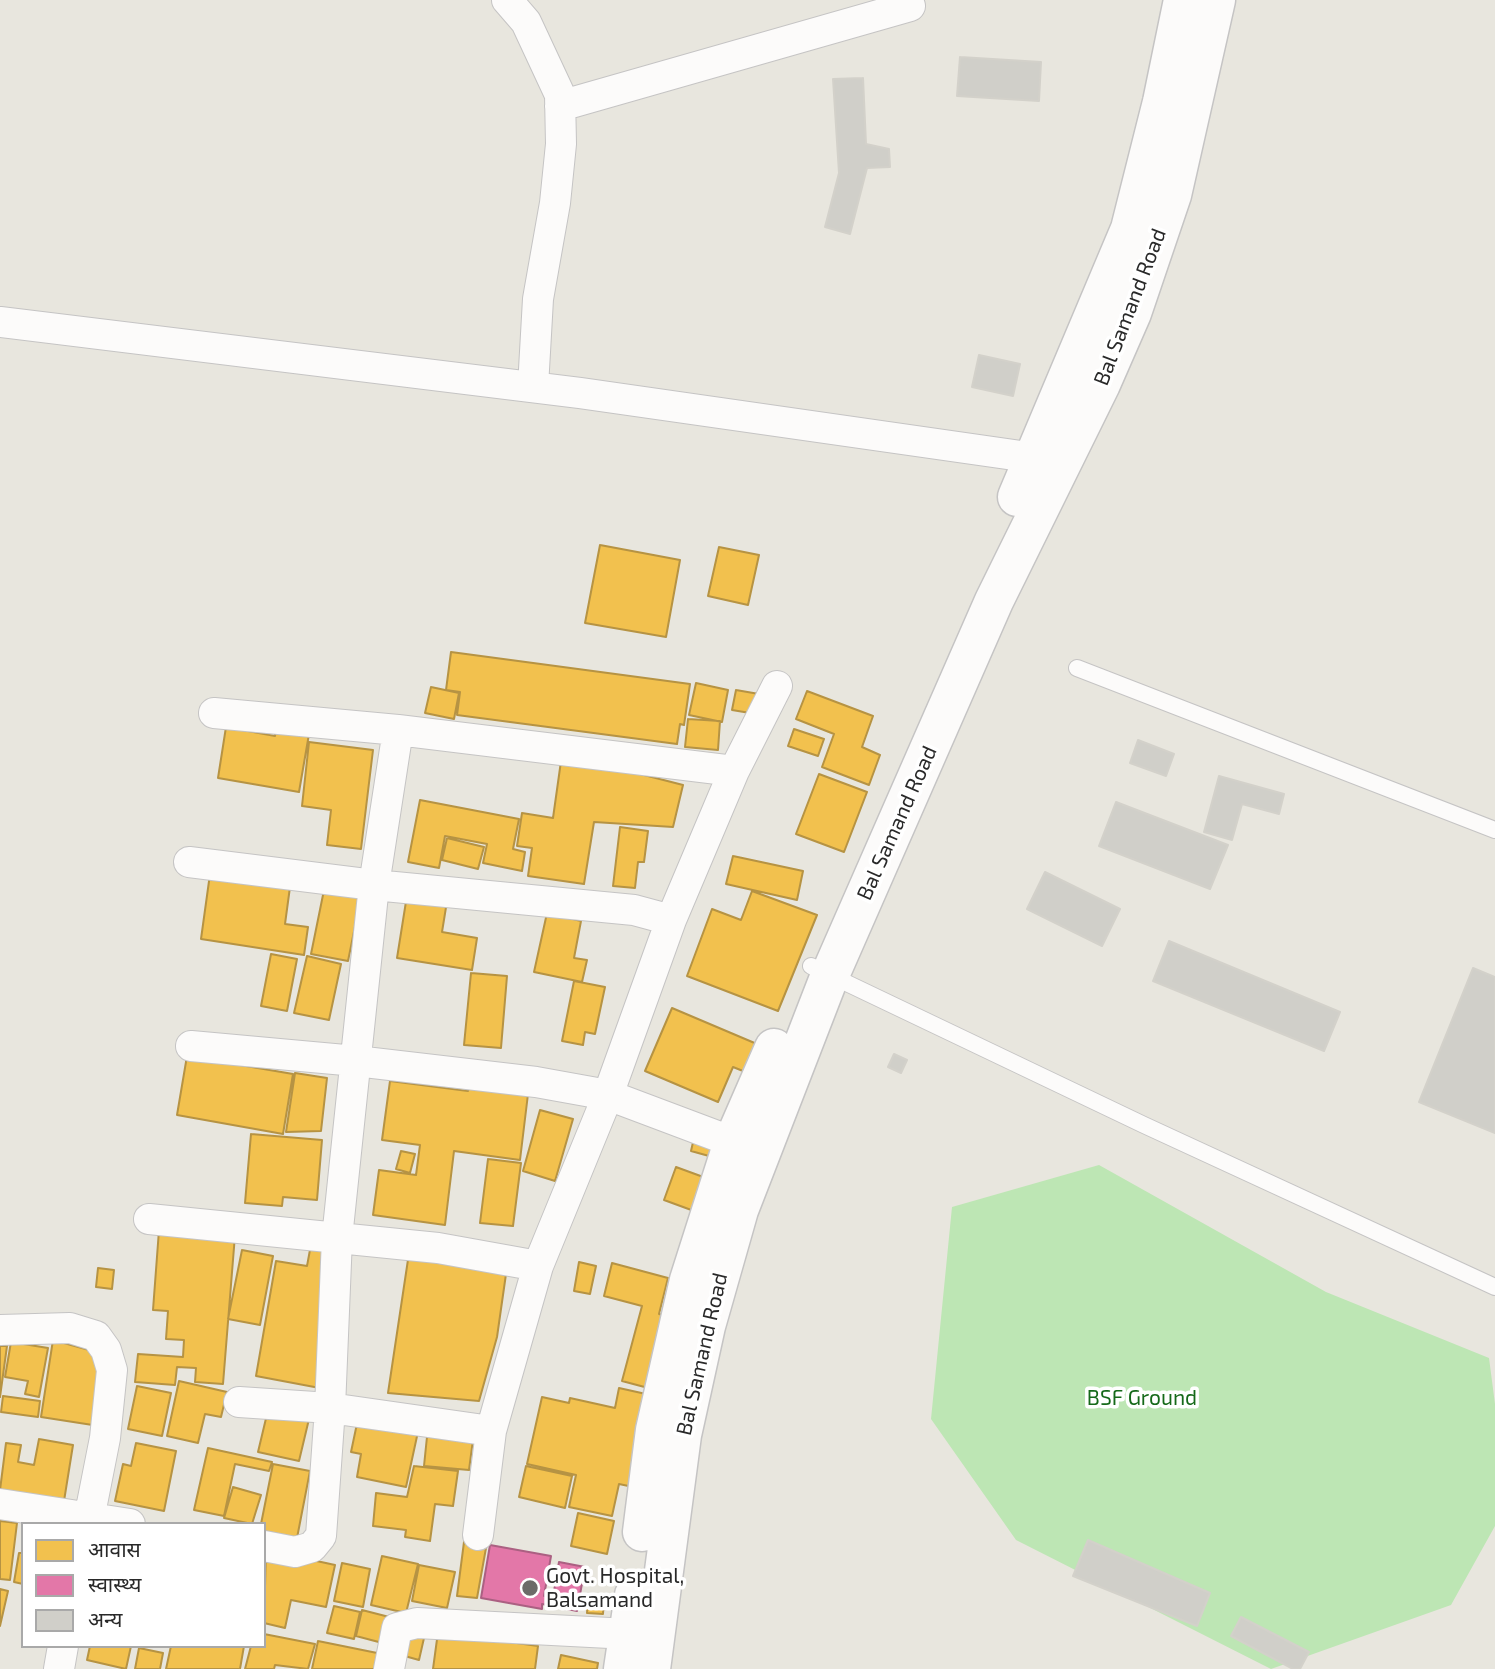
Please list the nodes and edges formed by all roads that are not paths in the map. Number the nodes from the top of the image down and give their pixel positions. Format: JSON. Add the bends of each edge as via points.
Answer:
{"nodes":[{"id":1,"x":508,"y":0,"type":"edge"},
{"id":2,"x":1183,"y":0,"type":"edge"},
{"id":3,"x":1216,"y":0,"type":"edge"},
{"id":4,"x":910,"y":6,"type":"dead end"},
{"id":5,"x":561,"y":106,"type":"junction"},
{"id":6,"x":0,"y":322,"type":"edge"},
{"id":7,"x":534,"y":387,"type":"junction"},
{"id":8,"x":1035,"y":458,"type":"junction"},
{"id":9,"x":1077,"y":668,"type":"dead end"},
{"id":10,"x":777,"y":686,"type":"dead end"},
{"id":11,"x":214,"y":713,"type":"dead end"},
{"id":12,"x":398,"y":730,"type":"junction"},
{"id":13,"x":734,"y":771,"type":"junction"},
{"id":14,"x":1495,"y":830,"type":"edge"},
{"id":15,"x":189,"y":862,"type":"dead end"},
{"id":16,"x":374,"y":885,"type":"junction"},
{"id":17,"x":671,"y":920,"type":"junction"},
{"id":18,"x":820,"y":970,"type":"junction"},
{"id":19,"x":191,"y":1046,"type":"dead end"},
{"id":20,"x":356,"y":1060,"type":"junction"},
{"id":21,"x":608,"y":1095,"type":"junction"},
{"id":22,"x":733,"y":1142,"type":"junction"},
{"id":23,"x":149,"y":1219,"type":"dead end"},
{"id":24,"x":337,"y":1238,"type":"junction"},
{"id":25,"x":538,"y":1266,"type":"junction"},
{"id":26,"x":1495,"y":1287,"type":"edge"},
{"id":27,"x":0,"y":1330,"type":"edge"},
{"id":28,"x":239,"y":1402,"type":"dead end"},
{"id":29,"x":330,"y":1408,"type":"junction"},
{"id":30,"x":491,"y":1431,"type":"junction"},
{"id":31,"x":669,"y":1433,"type":"junction"},
{"id":32,"x":0,"y":1503,"type":"edge"},
{"id":33,"x":89,"y":1520,"type":"edge"},
{"id":34,"x":110,"y":1522,"type":"edge"},
{"id":35,"x":478,"y":1535,"type":"dead end"},
{"id":36,"x":266,"y":1546,"type":"edge"},
{"id":37,"x":63,"y":1648,"type":"edge"},
{"id":38,"x":626,"y":1651,"type":"edge"},
{"id":39,"x":59,"y":1669,"type":"edge"},
{"id":40,"x":389,"y":1669,"type":"edge"},
{"id":41,"x":651,"y":1669,"type":"edge"}],
"edges":[{"from":1,"to":5,"type":"street","via":[[526,22],[560,94]]},
{"from":2,"to":8,"type":"main road","name":"Bal Samand Road","via":[[1129,229]]},
{"from":3,"to":18,"type":"main road","name":"Bal Samand Road","via":[[1172,195],[1132,313]]},
{"from":4,"to":5,"type":"street"},
{"from":5,"to":7,"type":"street","via":[[555,203],[538,299]]},
{"from":6,"to":7,"type":"street"},
{"from":7,"to":8,"type":"street"},
{"from":8,"to":18,"type":"main road","name":"Bal Samand Road","via":[[971,591]]},
{"from":9,"to":14,"type":"lane"},
{"from":10,"to":13,"type":"street"},
{"from":11,"to":12,"type":"street"},
{"from":12,"to":13,"type":"street"},
{"from":12,"to":16,"type":"street"},
{"from":13,"to":17,"type":"street"},
{"from":15,"to":16,"type":"street"},
{"from":16,"to":17,"type":"street","via":[[634,910]]},
{"from":16,"to":20,"type":"street"},
{"from":17,"to":21,"type":"street"},
{"from":18,"to":22,"type":"main road","name":"Bal Samand Road"},
{"from":18,"to":26,"type":"lane"},
{"from":18,"to":31,"type":"main road","name":"Bal Samand Road"},
{"from":19,"to":20,"type":"street"},
{"from":20,"to":21,"type":"street"},
{"from":20,"to":24,"type":"street"},
{"from":21,"to":22,"type":"street"},
{"from":21,"to":25,"type":"street"},
{"from":22,"to":31,"type":"main road","name":"Bal Samand Road","via":[[689,1280]]},
{"from":23,"to":24,"type":"street"},
{"from":24,"to":25,"type":"street","via":[[438,1248]]},
{"from":24,"to":29,"type":"street"},
{"from":25,"to":30,"type":"street"},
{"from":27,"to":33,"type":"street","via":[[70,1328],[96,1336],[106,1350],[112,1370],[107,1424]]},
{"from":28,"to":29,"type":"street"},
{"from":29,"to":30,"type":"street"},
{"from":29,"to":36,"type":"street","via":[[321,1536],[312,1547],[295,1552]]},
{"from":30,"to":35,"type":"street"},
{"from":31,"to":38,"type":"main road","name":"Bal Samand Road"},
{"from":31,"to":41,"type":"main road","name":"Bal Samand Road"},
{"from":32,"to":33,"type":"street"},
{"from":33,"to":34,"type":"street"},
{"from":37,"to":39,"type":"street"},
{"from":38,"to":40,"type":"street","via":[[417,1623],[397,1628]]}]}
